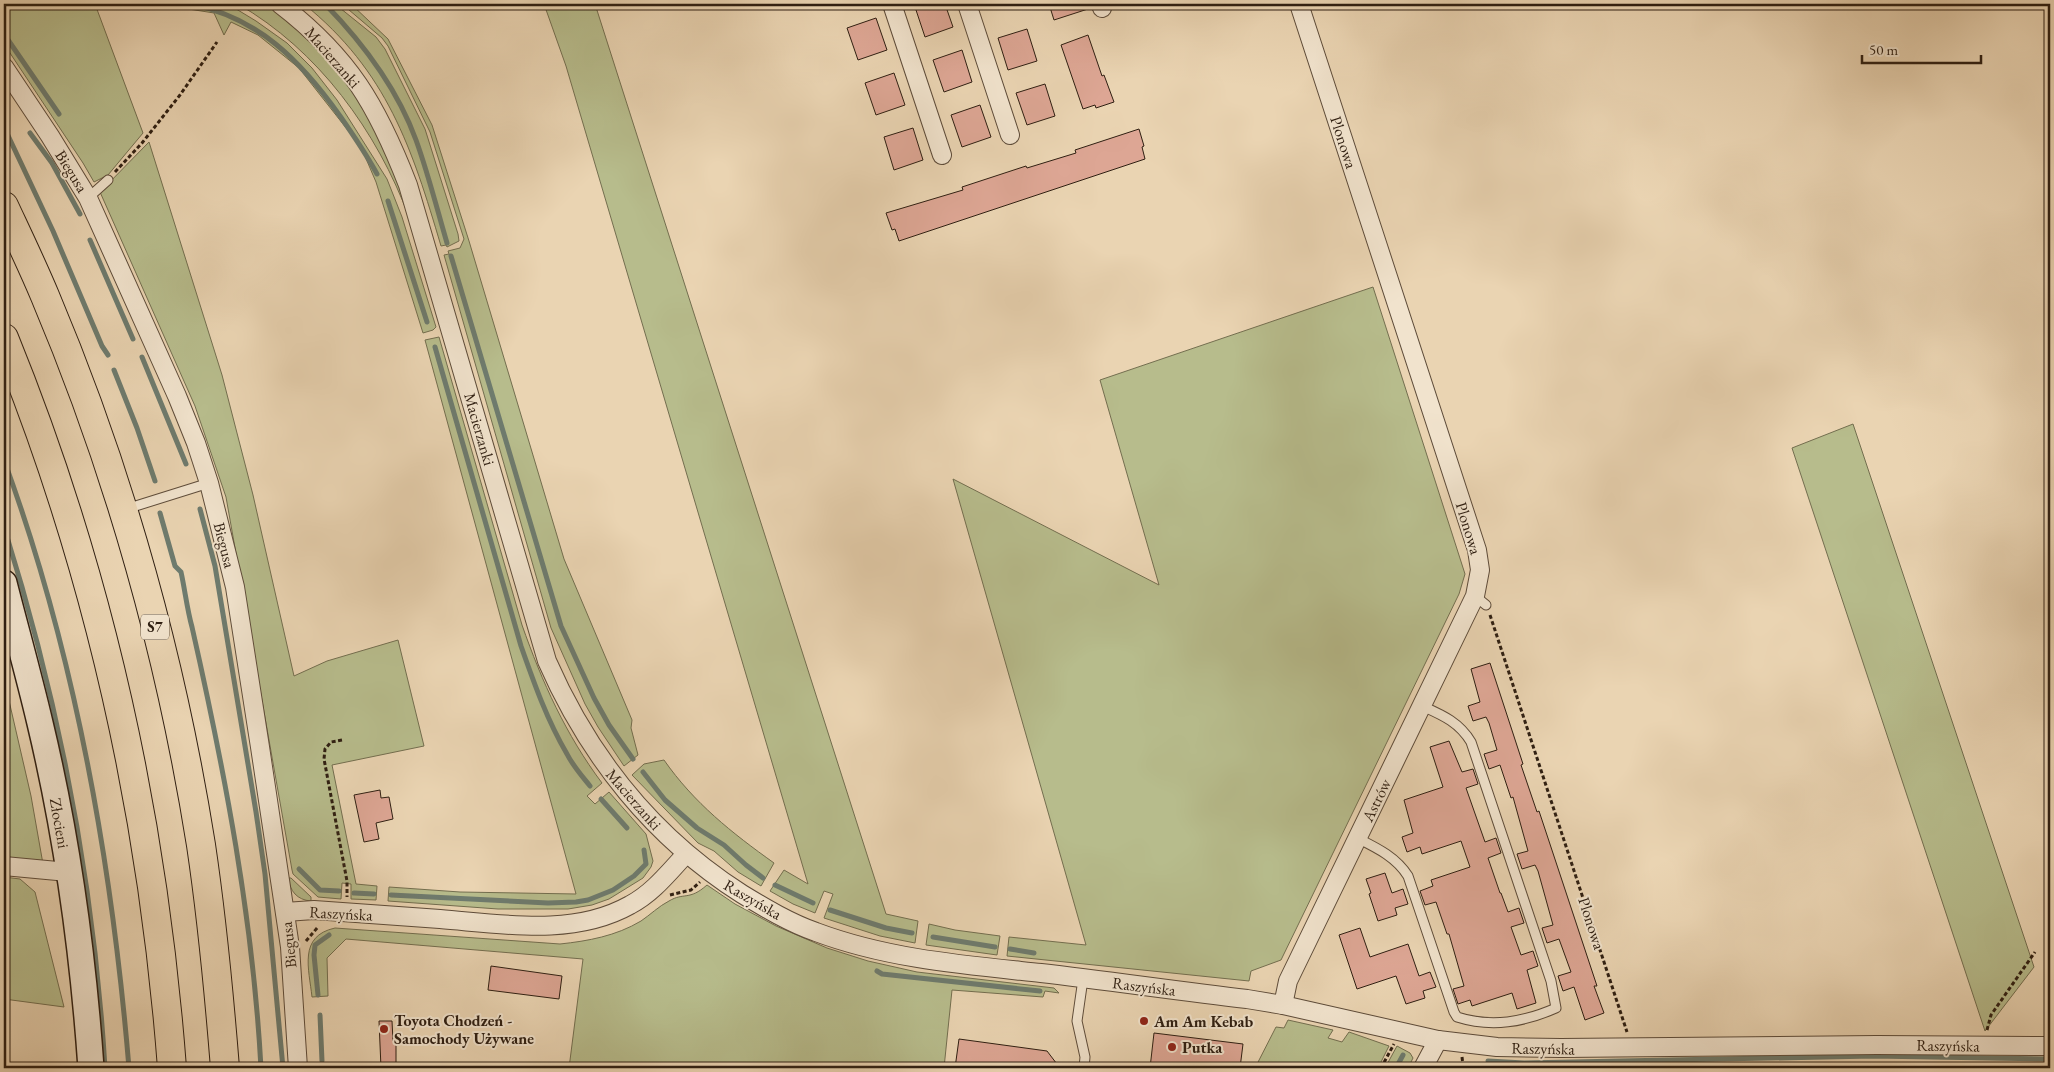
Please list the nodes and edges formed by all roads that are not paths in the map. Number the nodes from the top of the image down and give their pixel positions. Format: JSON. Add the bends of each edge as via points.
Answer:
{"nodes":[{"id":1,"x":280,"y":4,"type":"edge"},
{"id":2,"x":892,"y":4,"type":"edge"},
{"id":3,"x":967,"y":4,"type":"edge"},
{"id":4,"x":1298,"y":4,"type":"edge"},
{"id":5,"x":4,"y":67,"type":"edge"},
{"id":6,"x":1010,"y":135,"type":"dead end"},
{"id":7,"x":942,"y":155,"type":"dead end"},
{"id":8,"x":108,"y":180,"type":"road end"},
{"id":9,"x":88,"y":198,"type":"junction"},
{"id":10,"x":4,"y":206,"type":"edge"},
{"id":11,"x":4,"y":338,"type":"edge"},
{"id":12,"x":209,"y":483,"type":"junction"},
{"id":13,"x":123,"y":510,"type":"junction"},
{"id":14,"x":4,"y":583,"type":"edge"},
{"id":15,"x":1480,"y":601,"type":"joint"},
{"id":16,"x":1422,"y":706,"type":"junction"},
{"id":17,"x":1357,"y":838,"type":"junction"},
{"id":18,"x":686,"y":854,"type":"junction"},
{"id":19,"x":4,"y":866,"type":"edge"},
{"id":20,"x":68,"y":872,"type":"junction"},
{"id":21,"x":285,"y":912,"type":"junction"},
{"id":22,"x":1083,"y":979,"type":"junction"},
{"id":23,"x":1283,"y":1005,"type":"junction"},
{"id":24,"x":1438,"y":1040,"type":"junction"},
{"id":25,"x":2050,"y":1046,"type":"edge"},
{"id":26,"x":91,"y":1068,"type":"edge"},
{"id":27,"x":172,"y":1068,"type":"edge"},
{"id":28,"x":225,"y":1068,"type":"edge"},
{"id":29,"x":298,"y":1068,"type":"edge"},
{"id":30,"x":1084,"y":1068,"type":"edge"},
{"id":31,"x":1423,"y":1068,"type":"edge"}],
"edges":[{"from":1,"to":18,"type":"street","name":"Macierzanki","via":[[325,43],[352,74],[392,143],[408,185],[547,662],[556,682],[592,748],[616,780]]},
{"from":2,"to":7,"type":"street"},
{"from":3,"to":6,"type":"street"},
{"from":4,"to":15,"type":"street","name":"Plonowa","via":[[1477,550]]},
{"from":5,"to":9,"type":"street","name":"Biegusa"},
{"from":8,"to":9,"type":"lane"},
{"from":9,"to":12,"type":"street","name":"Biegusa","via":[[177,396]]},
{"from":10,"to":13,"type":"highway","number":"S7","via":[[45,296],[83,393]]},
{"from":11,"to":27,"type":"highway","via":[[60,491],[101,630],[119,705],[150,869]]},
{"from":12,"to":13,"type":"lane"},
{"from":12,"to":21,"type":"street","name":"Biegusa","via":[[235,587]]},
{"from":13,"to":28,"type":"highway","number":"S7","via":[[174,708],[201,845],[215,951]]},
{"from":14,"to":20,"type":"street","name":"Złocieni","via":[[43,733]]},
{"from":15,"to":16,"type":"street","name":"Astrów"},
{"from":16,"to":17,"type":"street","name":"Astrów"},
{"from":16,"to":17,"type":"lane","via":[[1453,721],[1472,742],[1551,981],[1556,1008],[1506,1023],[1458,1017],[1403,867],[1382,850]]},
{"from":17,"to":23,"type":"street","name":"Astrów","via":[[1288,981]]},
{"from":18,"to":21,"type":"street","name":"Raszyńska","via":[[649,893],[631,905],[588,922],[558,926],[314,910]]},
{"from":18,"to":22,"type":"street","name":"Raszyńska","via":[[756,902],[836,939],[918,958]]},
{"from":19,"to":20,"type":"street"},
{"from":20,"to":26,"type":"street","name":"Złocieni","via":[[79,944]]},
{"from":21,"to":29,"type":"street","name":"Biegusa"},
{"from":22,"to":23,"type":"street","name":"Raszyńska"},
{"from":22,"to":30,"type":"lane","via":[[1077,1021],[1085,1057]]},
{"from":23,"to":24,"type":"street","name":"Raszyńska"},
{"from":24,"to":25,"type":"street","name":"Raszyńska","via":[[1496,1047]]},
{"from":24,"to":31,"type":"street"}]}
